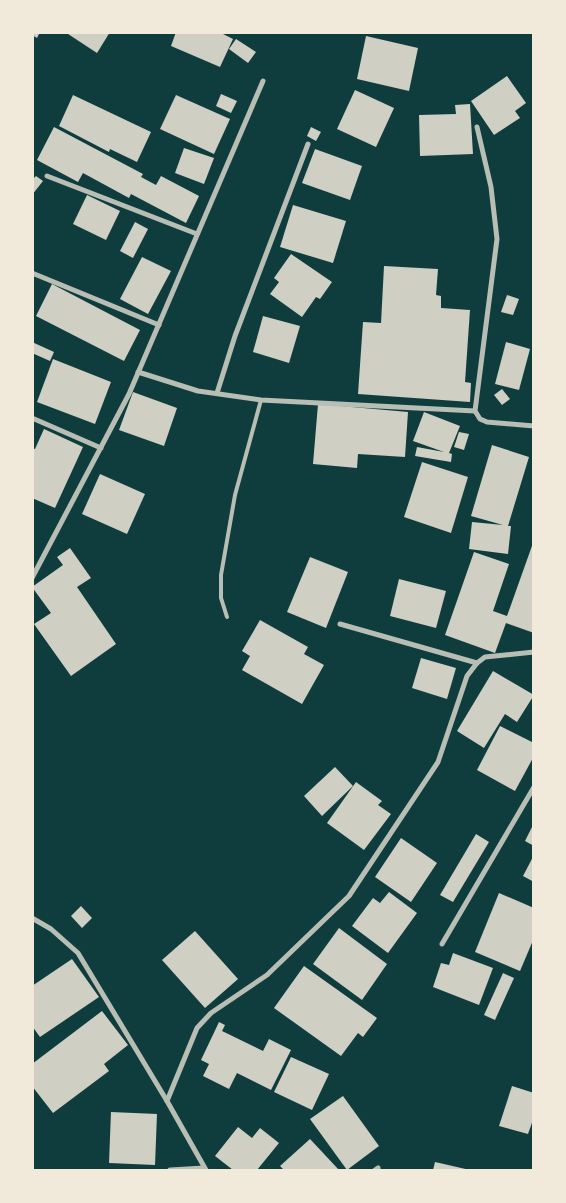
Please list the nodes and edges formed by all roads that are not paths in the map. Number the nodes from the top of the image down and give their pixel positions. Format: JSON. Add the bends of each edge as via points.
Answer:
{"nodes":[{"id":1,"x":263,"y":81,"type":"dead end"},
{"id":2,"x":477,"y":127,"type":"dead end"},
{"id":3,"x":308,"y":144,"type":"dead end"},
{"id":4,"x":47,"y":176,"type":"dead end"},
{"id":5,"x":197,"y":234,"type":"junction"},
{"id":6,"x":32,"y":273,"type":"edge"},
{"id":7,"x":159,"y":325,"type":"junction"},
{"id":8,"x":138,"y":372,"type":"junction"},
{"id":9,"x":217,"y":393,"type":"junction"},
{"id":10,"x":261,"y":400,"type":"junction"},
{"id":11,"x":475,"y":411,"type":"junction"},
{"id":12,"x":32,"y":418,"type":"edge"},
{"id":13,"x":534,"y":426,"type":"edge"},
{"id":14,"x":101,"y":448,"type":"junction"},
{"id":15,"x":32,"y":578,"type":"edge"},
{"id":16,"x":227,"y":617,"type":"dead end"},
{"id":17,"x":340,"y":624,"type":"dead end"},
{"id":18,"x":534,"y":652,"type":"edge"},
{"id":19,"x":477,"y":663,"type":"junction"},
{"id":20,"x":534,"y":787,"type":"edge"},
{"id":21,"x":32,"y":918,"type":"edge"},
{"id":22,"x":442,"y":944,"type":"dead end"},
{"id":23,"x":167,"y":1101,"type":"junction"},
{"id":24,"x":205,"y":1169,"type":"edge"},
{"id":25,"x":170,"y":1170,"type":"edge"}],
"edges":[{"from":1,"to":5,"type":"street"},
{"from":2,"to":11,"type":"street","via":[[491,187],[497,239]]},
{"from":3,"to":9,"type":"street","via":[[235,336]]},
{"from":4,"to":5,"type":"street"},
{"from":5,"to":7,"type":"street"},
{"from":6,"to":7,"type":"street"},
{"from":7,"to":8,"type":"street"},
{"from":8,"to":9,"type":"street"},
{"from":8,"to":14,"type":"street"},
{"from":9,"to":10,"type":"street"},
{"from":10,"to":11,"type":"street"},
{"from":10,"to":16,"type":"lane","via":[[235,494],[221,575],[221,598]]},
{"from":11,"to":13,"type":"street","via":[[480,419],[487,422]]},
{"from":12,"to":14,"type":"street"},
{"from":14,"to":15,"type":"street"},
{"from":17,"to":19,"type":"street"},
{"from":18,"to":19,"type":"street","via":[[485,657]]},
{"from":19,"to":23,"type":"street","via":[[467,676],[438,762],[349,896],[267,976],[211,1013],[197,1028]]},
{"from":20,"to":22,"type":"street"},
{"from":21,"to":23,"type":"street","via":[[51,929],[78,953]]},
{"from":23,"to":24,"type":"street"},
{"from":24,"to":25,"type":"street"}]}
